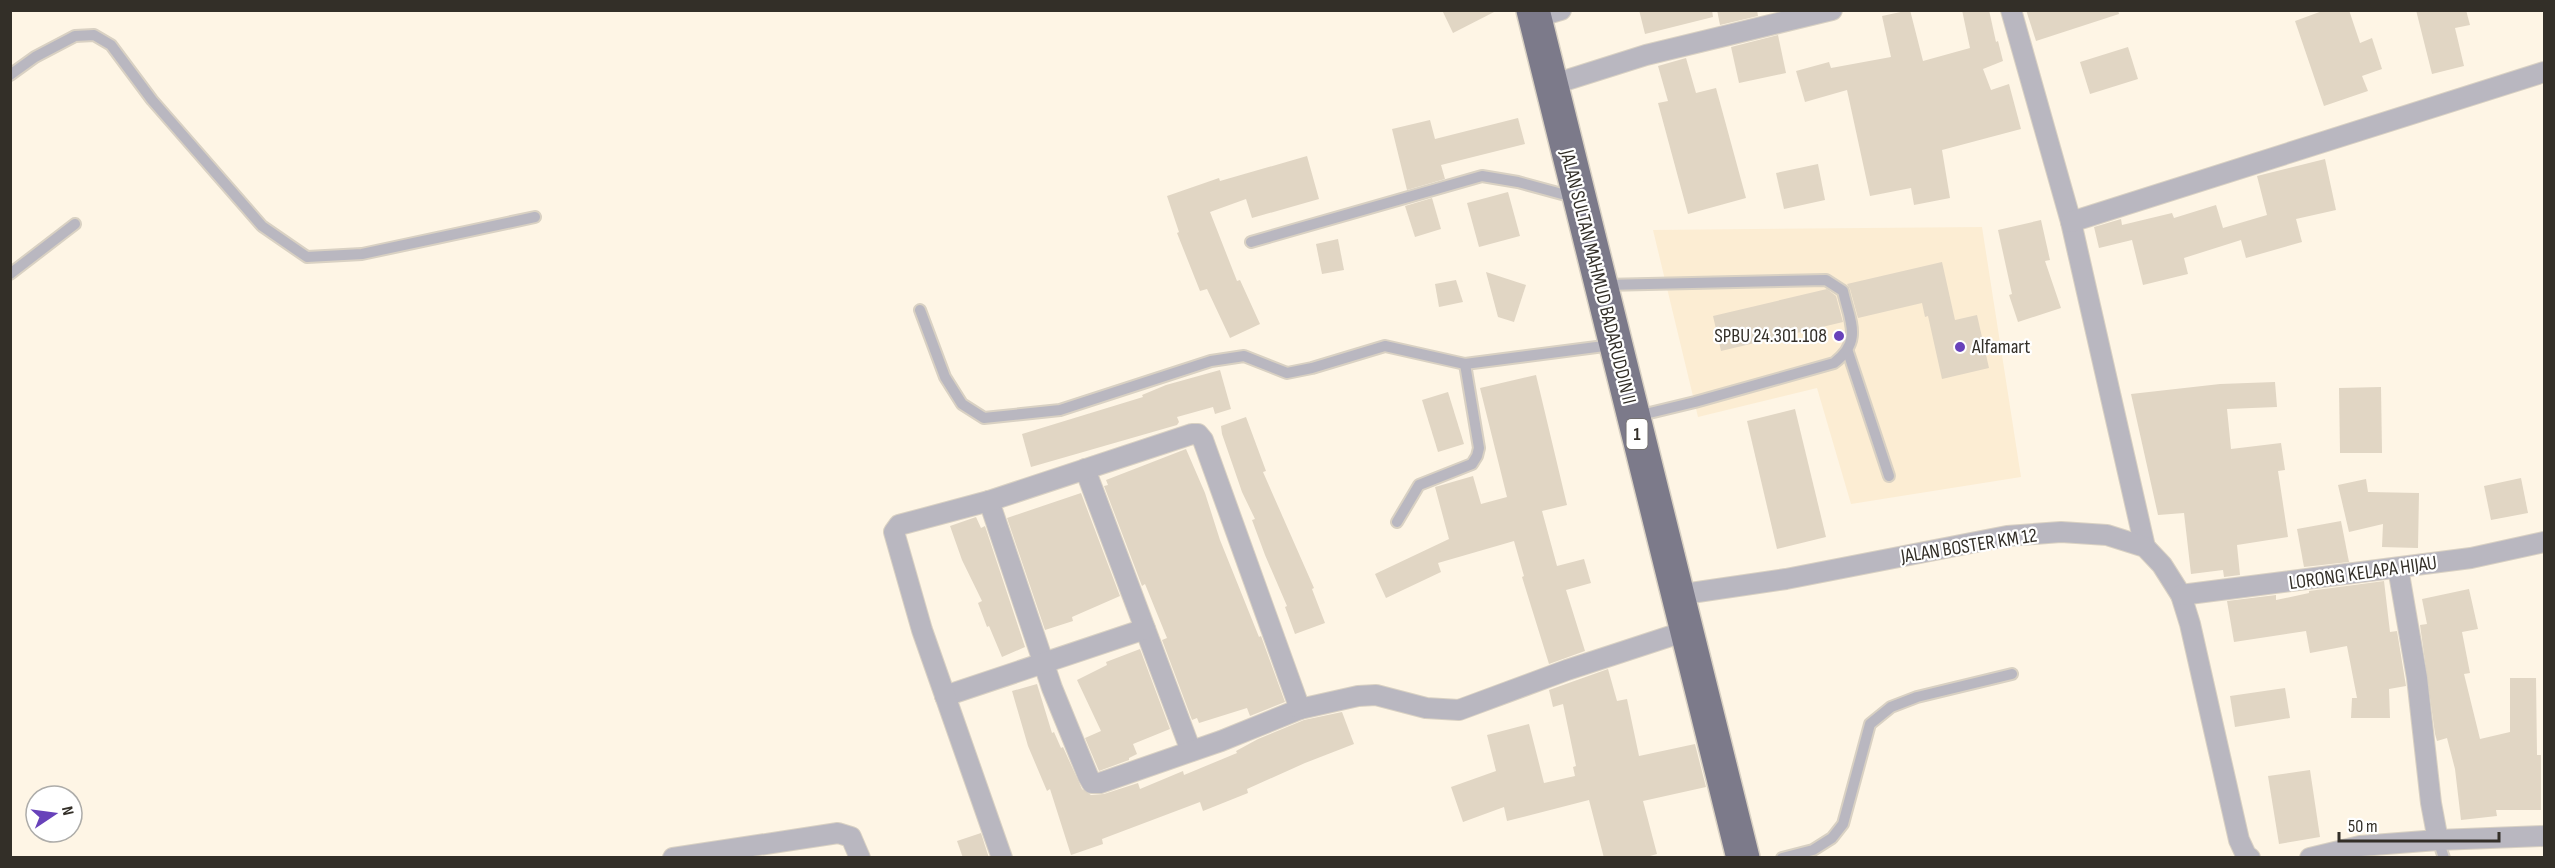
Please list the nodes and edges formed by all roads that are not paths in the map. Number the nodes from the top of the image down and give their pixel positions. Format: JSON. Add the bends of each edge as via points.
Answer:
{"nodes":[{"id":1,"x":1832,"y":10,"type":"edge"},
{"id":2,"x":2012,"y":10,"type":"edge"},
{"id":3,"x":1543,"y":13,"type":"edge"},
{"id":4,"x":2544,"y":72,"type":"edge"},
{"id":5,"x":10,"y":75,"type":"edge"},
{"id":6,"x":1551,"y":85,"type":"junction"},
{"id":7,"x":1579,"y":199,"type":"junction"},
{"id":8,"x":535,"y":217,"type":"dead end"},
{"id":9,"x":2071,"y":222,"type":"junction"},
{"id":10,"x":75,"y":224,"type":"dead end"},
{"id":11,"x":1251,"y":242,"type":"dead end"},
{"id":12,"x":10,"y":274,"type":"edge"},
{"id":13,"x":1600,"y":285,"type":"junction"},
{"id":14,"x":920,"y":310,"type":"dead end"},
{"id":15,"x":1615,"y":344,"type":"junction"},
{"id":16,"x":1848,"y":352,"type":"junction"},
{"id":17,"x":1465,"y":364,"type":"junction"},
{"id":18,"x":1633,"y":417,"type":"junction"},
{"id":19,"x":1085,"y":469,"type":"junction"},
{"id":20,"x":1889,"y":476,"type":"dead end"},
{"id":21,"x":989,"y":501,"type":"junction"},
{"id":22,"x":1397,"y":522,"type":"dead end"},
{"id":23,"x":2544,"y":542,"type":"edge"},
{"id":24,"x":2145,"y":547,"type":"junction"},
{"id":25,"x":2398,"y":568,"type":"junction"},
{"id":26,"x":1677,"y":595,"type":"junction"},
{"id":27,"x":2181,"y":595,"type":"junction"},
{"id":28,"x":1145,"y":629,"type":"junction"},
{"id":29,"x":1686,"y":631,"type":"junction"},
{"id":30,"x":1044,"y":663,"type":"junction"},
{"id":31,"x":2012,"y":674,"type":"dead end"},
{"id":32,"x":945,"y":696,"type":"junction"},
{"id":33,"x":1300,"y":710,"type":"junction"},
{"id":34,"x":1191,"y":751,"type":"junction"},
{"id":35,"x":2544,"y":836,"type":"edge"},
{"id":36,"x":2441,"y":849,"type":"edge"},
{"id":37,"x":673,"y":858,"type":"edge"},
{"id":38,"x":860,"y":858,"type":"edge"},
{"id":39,"x":1002,"y":858,"type":"edge"},
{"id":40,"x":1743,"y":858,"type":"edge"},
{"id":41,"x":1782,"y":858,"type":"edge"},
{"id":42,"x":2250,"y":858,"type":"edge"},
{"id":43,"x":2310,"y":858,"type":"edge"}],
"edges":[{"from":1,"to":6,"type":"street","via":[[1646,55]]},
{"from":2,"to":9,"type":"street"},
{"from":3,"to":6,"type":"highway","name":"JALAN SULTAN MAHMUD BADARUDDIN II","number":"1"},
{"from":4,"to":9,"type":"street"},
{"from":5,"to":8,"type":"lane","via":[[75,36],[94,35],[111,45],[152,100],[262,226],[307,257],[362,254]]},
{"from":6,"to":7,"type":"highway","name":"JALAN SULTAN MAHMUD BADARUDDIN II","number":"1"},
{"from":7,"to":11,"type":"lane","via":[[1482,176]]},
{"from":7,"to":13,"type":"highway","name":"JALAN SULTAN MAHMUD BADARUDDIN II","number":"1"},
{"from":9,"to":24,"type":"street"},
{"from":10,"to":12,"type":"lane"},
{"from":13,"to":15,"type":"highway","name":"JALAN SULTAN MAHMUD BADARUDDIN II","number":"1"},
{"from":13,"to":16,"type":"lane","via":[[1826,280],[1843,291],[1853,336]]},
{"from":14,"to":17,"type":"lane","via":[[945,377],[962,404],[984,418],[1060,410],[1211,361],[1244,356],[1287,373],[1385,346]]},
{"from":15,"to":17,"type":"lane"},
{"from":15,"to":18,"type":"highway","name":"JALAN SULTAN MAHMUD BADARUDDIN II","number":"1"},
{"from":16,"to":18,"type":"lane","via":[[1834,363]]},
{"from":16,"to":20,"type":"lane"},
{"from":17,"to":22,"type":"lane","via":[[1479,448],[1477,456],[1472,464],[1419,484]]},
{"from":18,"to":26,"type":"highway","name":"JALAN SULTAN MAHMUD BADARUDDIN II","number":"1"},
{"from":19,"to":21,"type":"street"},
{"from":19,"to":28,"type":"street"},
{"from":19,"to":33,"type":"street","via":[[1198,434]]},
{"from":21,"to":30,"type":"street"},
{"from":21,"to":32,"type":"street","via":[[899,525],[894,532]]},
{"from":23,"to":25,"type":"street","name":"LORONG KELAPA HIJAU"},
{"from":24,"to":26,"type":"street","name":"JALAN BOSTER KM 12","via":[[2107,535],[2061,532],[2007,536],[1786,579]]},
{"from":24,"to":27,"type":"street"},
{"from":25,"to":27,"type":"street","name":"LORONG KELAPA HIJAU"},
{"from":25,"to":36,"type":"street"},
{"from":26,"to":29,"type":"highway","name":"JALAN SULTAN MAHMUD BADARUDDIN II","number":"1"},
{"from":27,"to":42,"type":"street","via":[[2239,840]]},
{"from":28,"to":30,"type":"street"},
{"from":28,"to":34,"type":"street"},
{"from":29,"to":33,"type":"street","via":[[1459,710],[1426,708],[1376,695]]},
{"from":29,"to":40,"type":"highway","name":"JALAN SULTAN MAHMUD BADARUDDIN II","number":"1"},
{"from":30,"to":32,"type":"street"},
{"from":30,"to":34,"type":"street","via":[[1092,783]]},
{"from":31,"to":41,"type":"lane","via":[[1891,707],[1870,724],[1843,824],[1832,838],[1813,850]]},
{"from":32,"to":39,"type":"street"},
{"from":33,"to":34,"type":"street"},
{"from":35,"to":36,"type":"street"},
{"from":36,"to":43,"type":"street","via":[[2360,846]]},
{"from":37,"to":38,"type":"street","via":[[838,833],[851,837]]}]}
